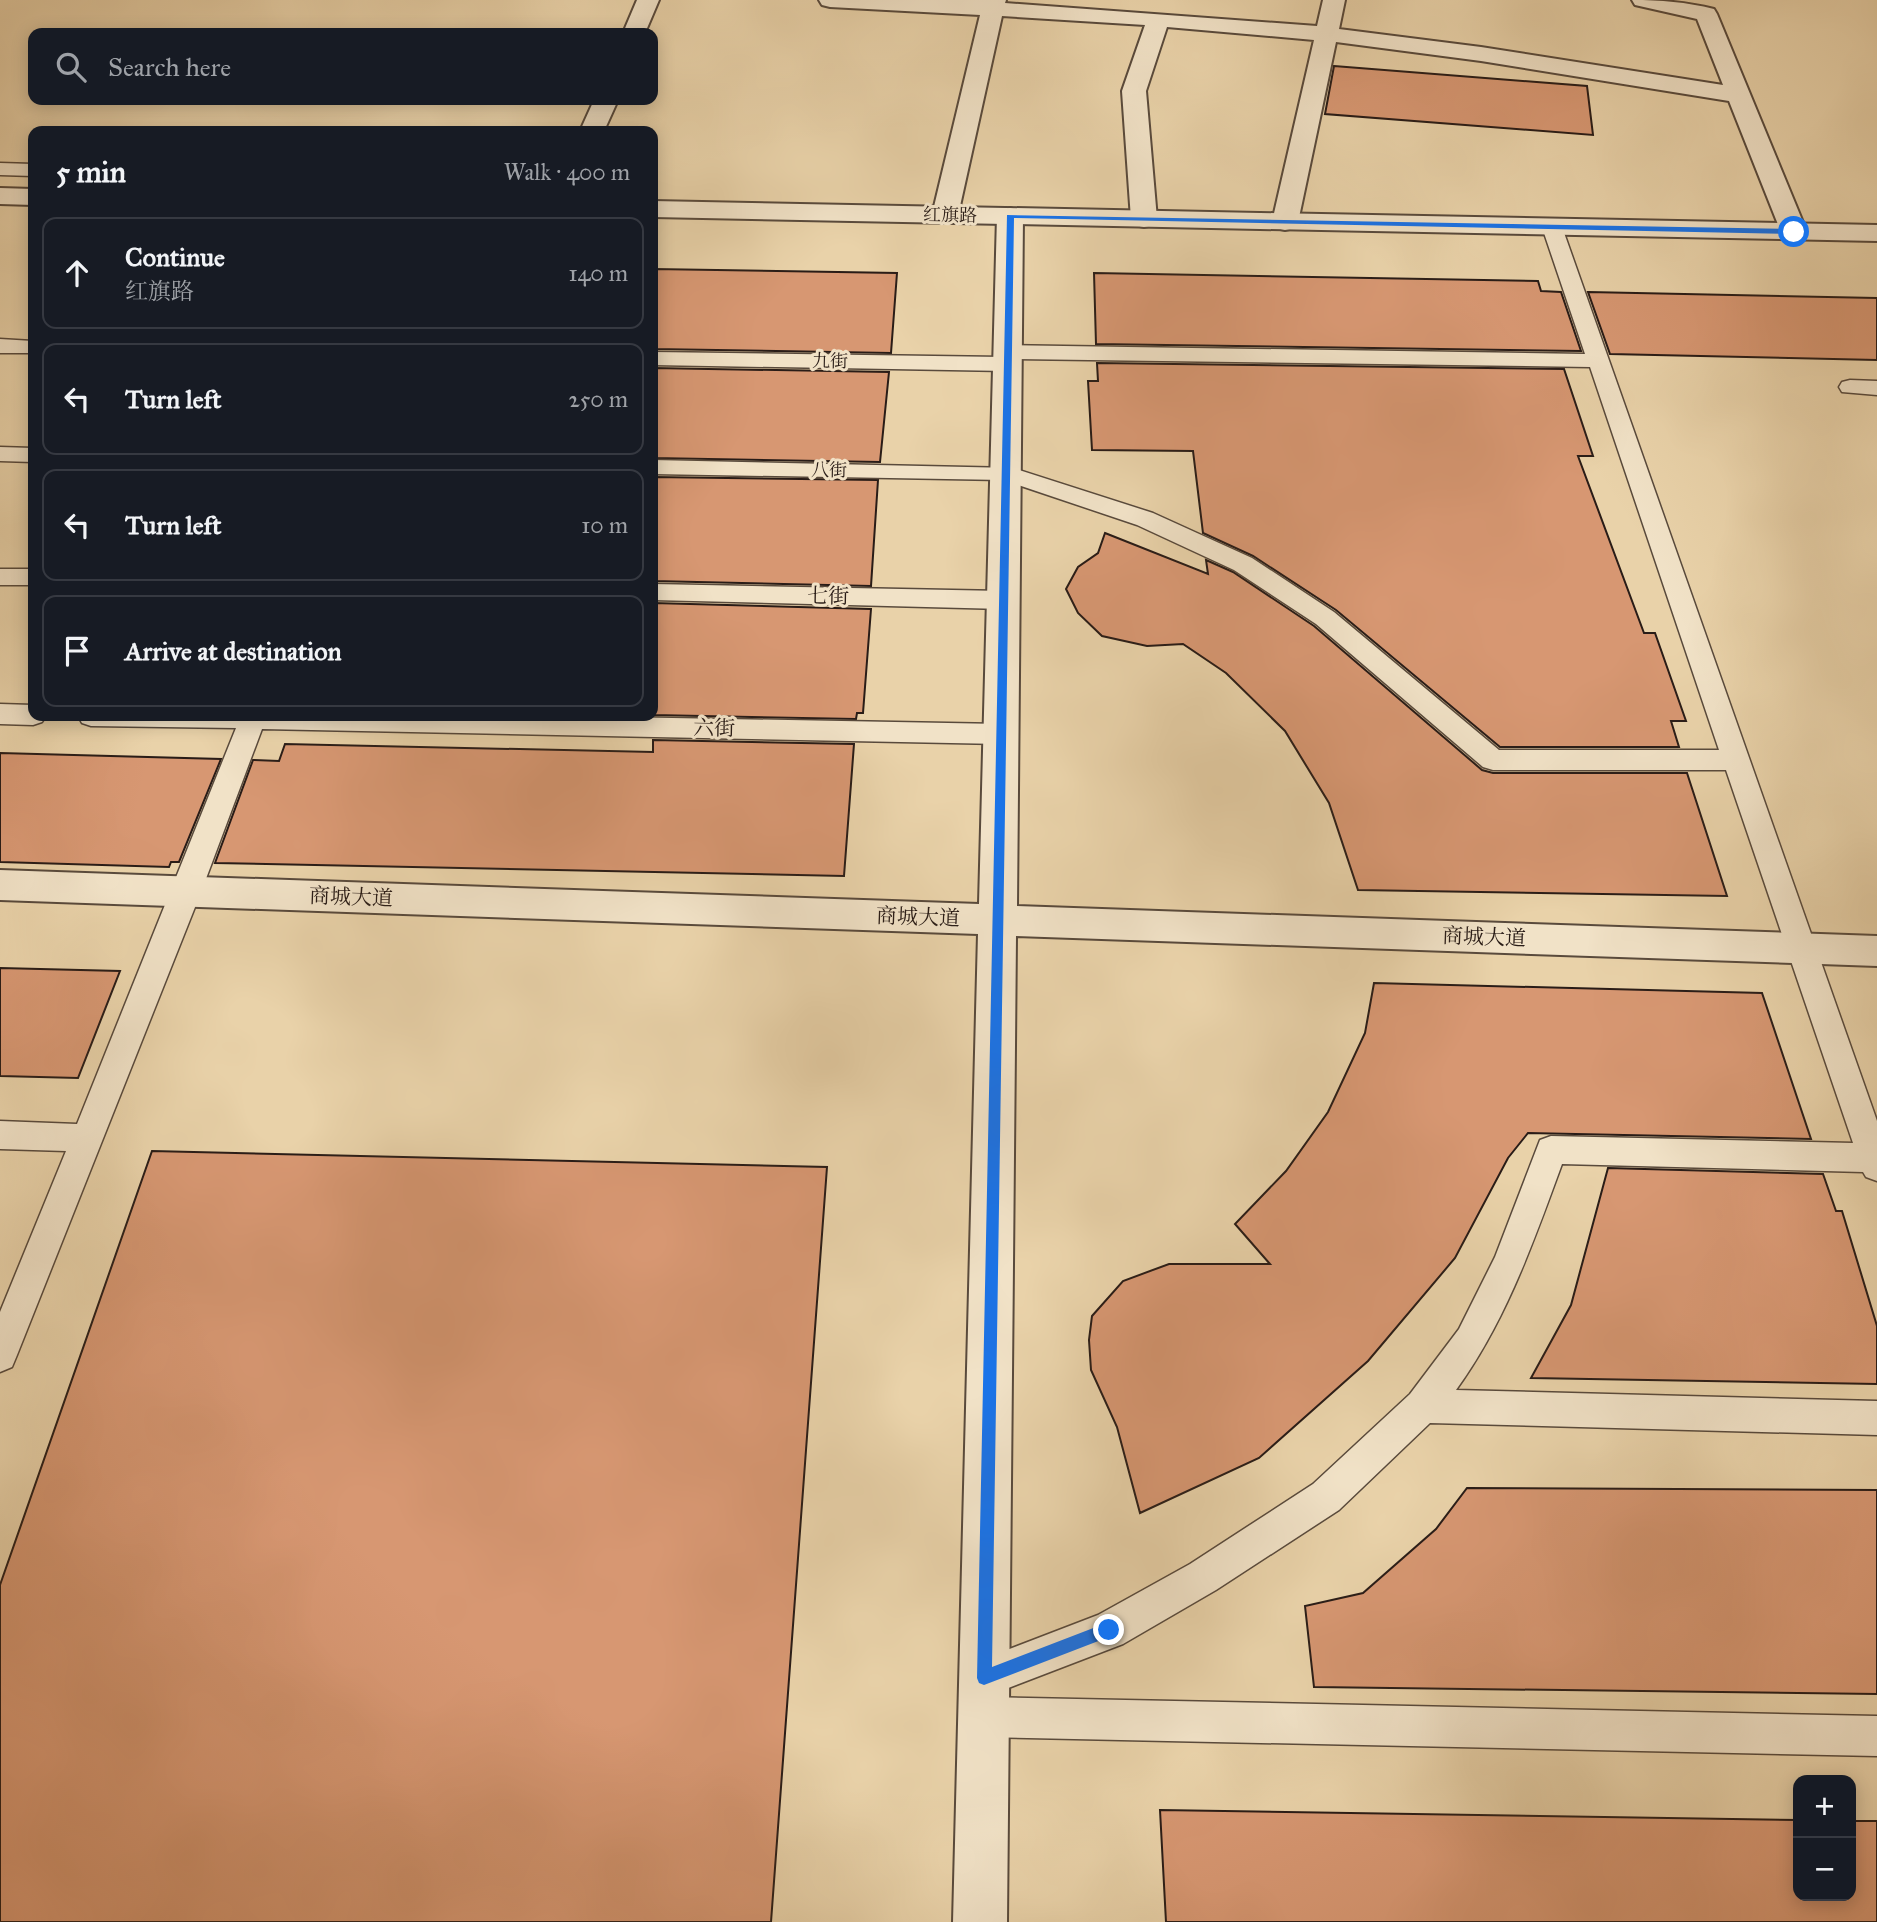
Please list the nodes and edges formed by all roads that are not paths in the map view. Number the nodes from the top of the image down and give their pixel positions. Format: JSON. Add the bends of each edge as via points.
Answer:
{"nodes":[{"id":1,"x":648,"y":0,"type":"edge"},
{"id":2,"x":830,"y":0,"type":"edge"},
{"id":3,"x":1334,"y":0,"type":"edge"},
{"id":4,"x":1643,"y":0,"type":"edge"},
{"id":5,"x":994,"y":4,"type":"edge"},
{"id":6,"x":1158,"y":20,"type":"junction"},
{"id":7,"x":636,"y":28,"type":"edge"},
{"id":8,"x":1326,"y":34,"type":"junction"},
{"id":9,"x":1738,"y":95,"type":"junction"},
{"id":10,"x":604,"y":105,"type":"edge"},
{"id":11,"x":594,"y":126,"type":"edge"},
{"id":12,"x":0,"y":169,"type":"edge"},
{"id":13,"x":28,"y":170,"type":"edge"},
{"id":14,"x":0,"y":196,"type":"edge"},
{"id":15,"x":28,"y":197,"type":"edge"},
{"id":16,"x":658,"y":209,"type":"edge"},
{"id":17,"x":946,"y":215,"type":"junction"},
{"id":18,"x":1010,"y":216,"type":"junction"},
{"id":19,"x":1144,"y":219,"type":"junction"},
{"id":20,"x":1285,"y":222,"type":"junction"},
{"id":21,"x":1552,"y":227,"type":"junction"},
{"id":22,"x":1794,"y":232,"type":"junction"},
{"id":23,"x":1877,"y":233,"type":"edge"},
{"id":24,"x":0,"y":346,"type":"edge"},
{"id":25,"x":28,"y":346,"type":"edge"},
{"id":26,"x":658,"y":358,"type":"edge"},
{"id":27,"x":1007,"y":358,"type":"junction"},
{"id":28,"x":1599,"y":361,"type":"junction"},
{"id":29,"x":1850,"y":387,"type":"dead end"},
{"id":30,"x":1877,"y":388,"type":"edge"},
{"id":31,"x":0,"y":454,"type":"edge"},
{"id":32,"x":28,"y":455,"type":"edge"},
{"id":33,"x":658,"y":467,"type":"edge"},
{"id":34,"x":1005,"y":474,"type":"junction"},
{"id":35,"x":0,"y":577,"type":"edge"},
{"id":36,"x":28,"y":578,"type":"edge"},
{"id":37,"x":658,"y":592,"type":"edge"},
{"id":38,"x":1003,"y":600,"type":"junction"},
{"id":39,"x":0,"y":714,"type":"edge"},
{"id":40,"x":28,"y":715,"type":"edge"},
{"id":41,"x":251,"y":721,"type":"edge"},
{"id":42,"x":429,"y":721,"type":"edge"},
{"id":43,"x":1001,"y":734,"type":"junction"},
{"id":44,"x":1738,"y":760,"type":"junction"},
{"id":45,"x":0,"y":885,"type":"edge"},
{"id":46,"x":187,"y":892,"type":"junction"},
{"id":47,"x":997,"y":920,"type":"junction"},
{"id":48,"x":1803,"y":948,"type":"junction"},
{"id":49,"x":1877,"y":951,"type":"edge"},
{"id":50,"x":0,"y":1135,"type":"edge"},
{"id":51,"x":88,"y":1138,"type":"junction"},
{"id":52,"x":1876,"y":1161,"type":"edge"},
{"id":53,"x":0,"y":1355,"type":"edge"},
{"id":54,"x":1423,"y":1406,"type":"junction"},
{"id":55,"x":1877,"y":1418,"type":"edge"},
{"id":56,"x":984,"y":1678,"type":"junction"},
{"id":57,"x":983,"y":1717,"type":"junction"},
{"id":58,"x":1877,"y":1736,"type":"edge"},
{"id":59,"x":979,"y":1922,"type":"edge"}],
"edges":[{"from":1,"to":7,"type":"street"},
{"from":2,"to":5,"type":"street"},
{"from":3,"to":8,"type":"street"},
{"from":4,"to":9,"type":"street","via":[[1706,14]]},
{"from":5,"to":6,"type":"street"},
{"from":5,"to":17,"type":"street"},
{"from":6,"to":8,"type":"street"},
{"from":6,"to":19,"type":"street","via":[[1133,91]]},
{"from":8,"to":9,"type":"street"},
{"from":8,"to":20,"type":"street"},
{"from":9,"to":22,"type":"street"},
{"from":10,"to":11,"type":"street"},
{"from":12,"to":13,"type":"lane"},
{"from":14,"to":15,"type":"street"},
{"from":16,"to":17,"type":"street","name":"红旗路"},
{"from":17,"to":18,"type":"street","name":"红旗路"},
{"from":18,"to":19,"type":"street","name":"红旗路"},
{"from":18,"to":27,"type":"street"},
{"from":19,"to":20,"type":"street","name":"红旗路"},
{"from":20,"to":21,"type":"street","name":"红旗路"},
{"from":21,"to":22,"type":"street","name":"红旗路"},
{"from":21,"to":28,"type":"lane"},
{"from":22,"to":23,"type":"street","name":"红旗路"},
{"from":24,"to":25,"type":"lane"},
{"from":26,"to":27,"type":"lane","name":"九街"},
{"from":27,"to":28,"type":"lane","name":"九街"},
{"from":27,"to":34,"type":"street"},
{"from":28,"to":44,"type":"lane"},
{"from":29,"to":30,"type":"lane"},
{"from":31,"to":32,"type":"lane"},
{"from":33,"to":34,"type":"lane","name":"八街"},
{"from":34,"to":38,"type":"street"},
{"from":34,"to":44,"type":"lane","name":"八街","via":[[1145,519],[1243,564],[1325,618],[1493,760]]},
{"from":35,"to":36,"type":"lane"},
{"from":37,"to":38,"type":"lane","name":"七街"},
{"from":38,"to":43,"type":"street"},
{"from":39,"to":40,"type":"lane"},
{"from":41,"to":46,"type":"lane"},
{"from":42,"to":43,"type":"lane","name":"六街"},
{"from":43,"to":47,"type":"street"},
{"from":44,"to":48,"type":"lane"},
{"from":45,"to":46,"type":"street","name":"商城大道"},
{"from":46,"to":47,"type":"street","name":"商城大道"},
{"from":46,"to":51,"type":"lane"},
{"from":47,"to":48,"type":"street","name":"商城大道"},
{"from":47,"to":56,"type":"street"},
{"from":48,"to":49,"type":"street","name":"商城大道"},
{"from":48,"to":52,"type":"lane"},
{"from":50,"to":51,"type":"lane"},
{"from":51,"to":53,"type":"lane"},
{"from":52,"to":54,"type":"lane","via":[[1551,1150],[1510,1261],[1471,1341]]},
{"from":54,"to":55,"type":"lane"},
{"from":54,"to":56,"type":"lane","via":[[1326,1497],[1203,1577],[1109,1630]]},
{"from":56,"to":57,"type":"street"},
{"from":57,"to":58,"type":"lane"},
{"from":57,"to":59,"type":"street"}]}
